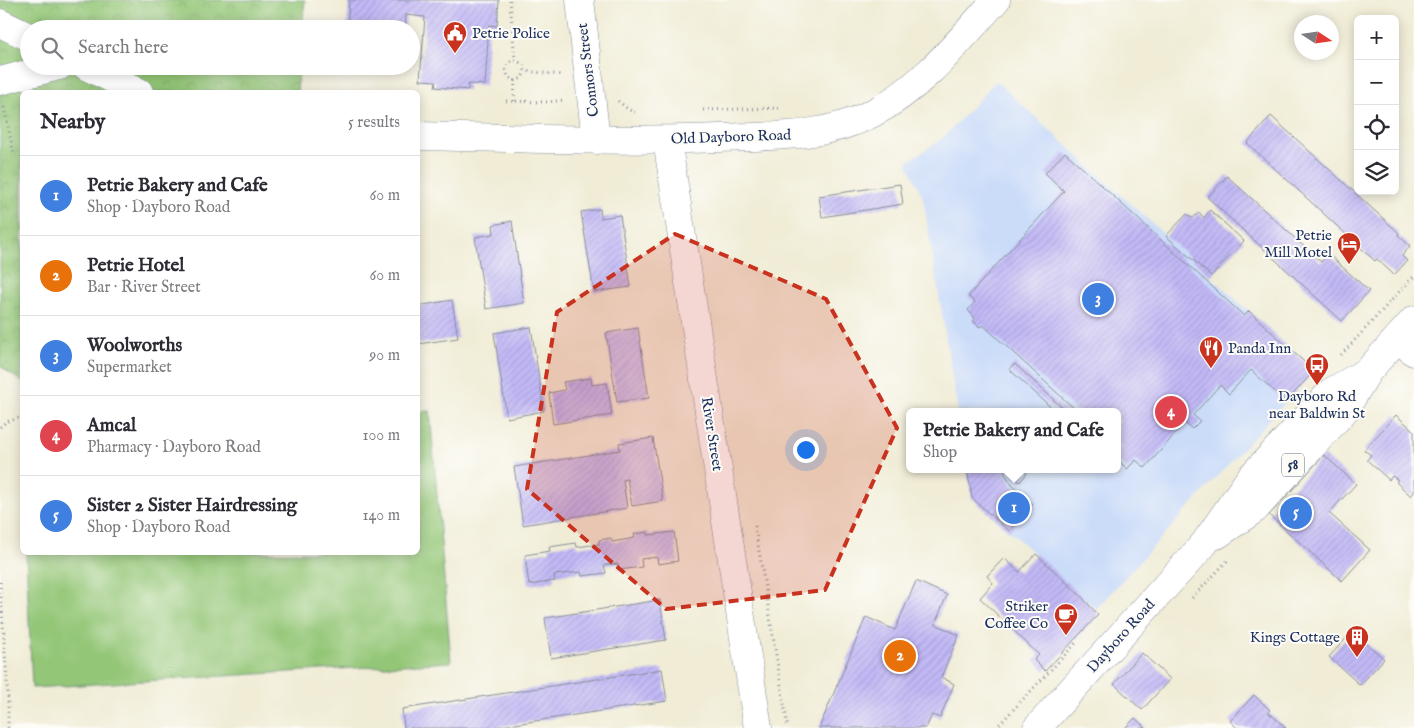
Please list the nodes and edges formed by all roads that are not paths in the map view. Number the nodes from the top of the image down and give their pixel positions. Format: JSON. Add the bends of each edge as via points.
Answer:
{"nodes":[{"id":1,"x":580,"y":0,"type":"edge"},
{"id":2,"x":996,"y":0,"type":"edge"},
{"id":3,"x":0,"y":23,"type":"edge"},
{"id":4,"x":20,"y":33,"type":"edge"},
{"id":5,"x":37,"y":75,"type":"edge"},
{"id":6,"x":104,"y":75,"type":"edge"},
{"id":7,"x":1,"y":90,"type":"edge"},
{"id":8,"x":135,"y":90,"type":"edge"},
{"id":9,"x":420,"y":136,"type":"edge"},
{"id":10,"x":596,"y":140,"type":"junction"},
{"id":11,"x":666,"y":140,"type":"junction"},
{"id":12,"x":1409,"y":337,"type":"edge"},
{"id":13,"x":758,"y":728,"type":"edge"},
{"id":14,"x":1037,"y":728,"type":"edge"}],
"edges":[{"from":1,"to":10,"type":"street","name":"Connors Street"},
{"from":2,"to":11,"type":"street","name":"Old Dayboro Road","via":[[945,57],[908,91],[871,114],[839,127],[796,135]]},
{"from":3,"to":4,"type":"street"},
{"from":5,"to":7,"type":"street"},
{"from":6,"to":8,"type":"street"},
{"from":9,"to":10,"type":"street","name":"Old Dayboro Road"},
{"from":10,"to":11,"type":"street","name":"Old Dayboro Road"},
{"from":11,"to":13,"type":"street","name":"River Street"},
{"from":12,"to":14,"type":"street","name":"Dayboro Road","number":"58","via":[[1368,371],[1344,411],[1255,509],[1204,544]]}]}
